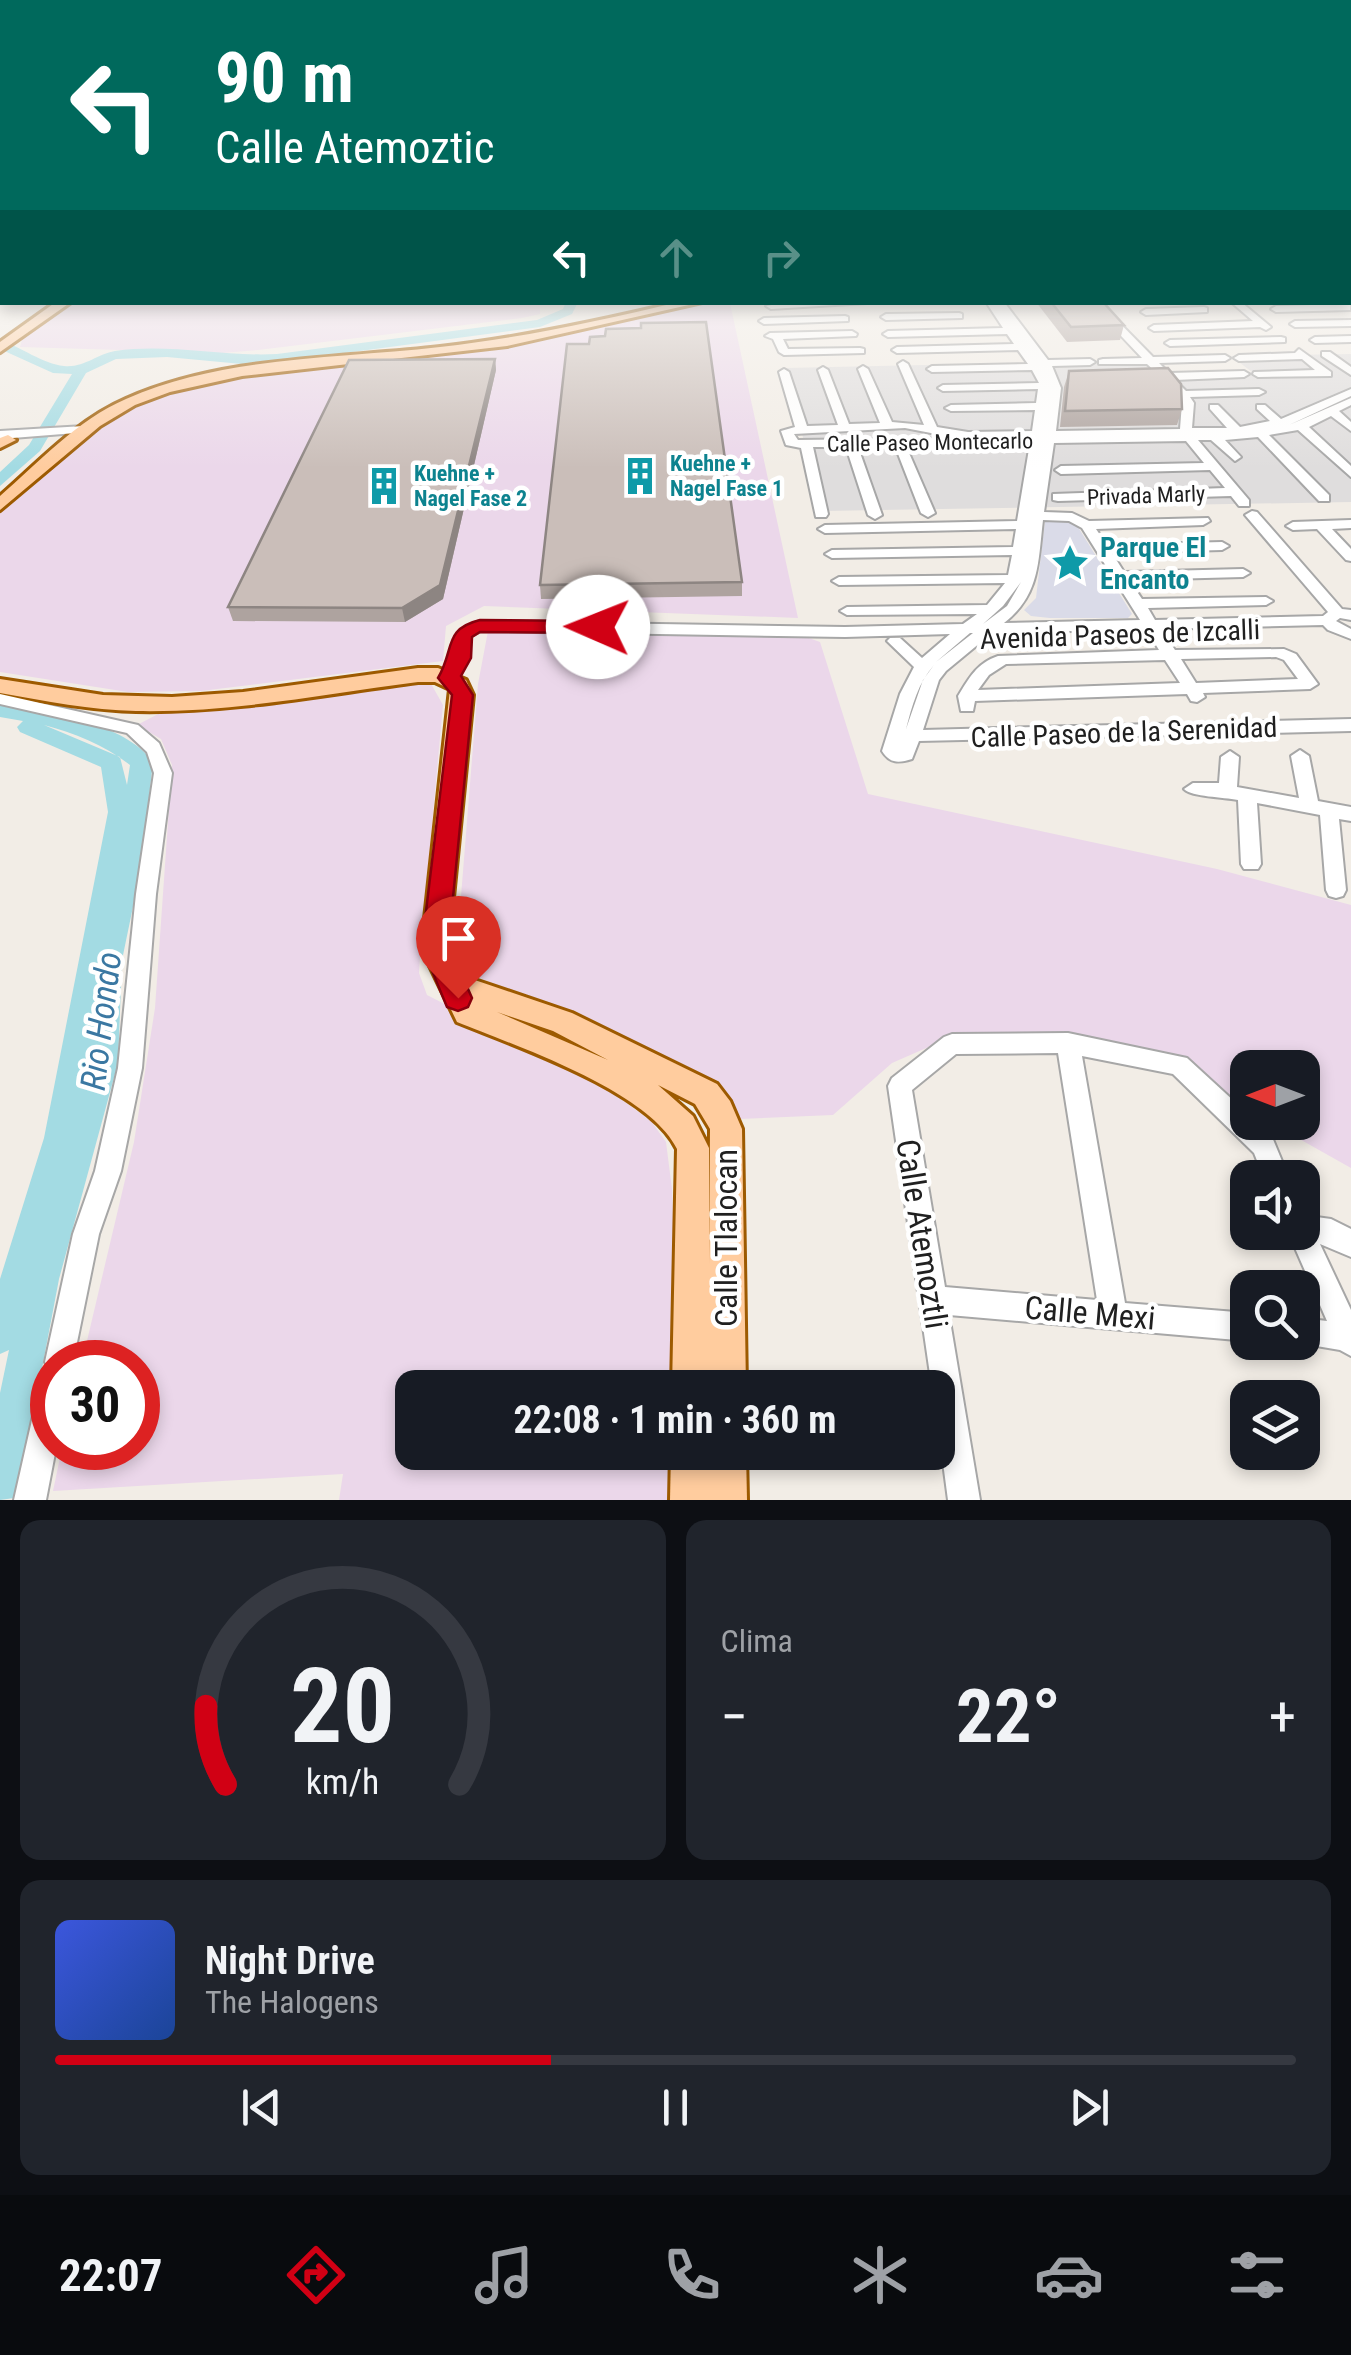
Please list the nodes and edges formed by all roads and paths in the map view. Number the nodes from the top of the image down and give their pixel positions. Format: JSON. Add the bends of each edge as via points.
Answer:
{"nodes":[{"id":1,"x":564,"y":328,"type":"edge"},
{"id":2,"x":849,"y":328,"type":"edge"},
{"id":3,"x":1007,"y":328,"type":"edge"},
{"id":4,"x":1016,"y":328,"type":"edge"},
{"id":5,"x":1119,"y":328,"type":"edge"},
{"id":6,"x":1157,"y":328,"type":"edge"},
{"id":7,"x":1267,"y":328,"type":"edge"},
{"id":8,"x":1305,"y":328,"type":"edge"},
{"id":9,"x":1010,"y":332,"type":"junction"},
{"id":10,"x":852,"y":334,"type":"junction"},
{"id":11,"x":1351,"y":339,"type":"edge"},
{"id":12,"x":1293,"y":349,"type":"junction"},
{"id":13,"x":1326,"y":354,"type":"dead end"},
{"id":14,"x":1225,"y":358,"type":"dead end"},
{"id":15,"x":1239,"y":358,"type":"dead end"},
{"id":16,"x":863,"y":359,"type":"junction"},
{"id":17,"x":1151,"y":360,"type":"junction"},
{"id":18,"x":903,"y":364,"type":"dead end"},
{"id":19,"x":1040,"y":366,"type":"junction"},
{"id":20,"x":932,"y":369,"type":"dead end"},
{"id":21,"x":823,"y":370,"type":"dead end"},
{"id":22,"x":784,"y":372,"type":"dead end"},
{"id":23,"x":1351,"y":372,"type":"edge"},
{"id":24,"x":1325,"y":373,"type":"junction"},
{"id":25,"x":1244,"y":374,"type":"dead end"},
{"id":26,"x":1258,"y":374,"type":"dead end"},
{"id":27,"x":1150,"y":377,"type":"edge"},
{"id":28,"x":1167,"y":377,"type":"junction"},
{"id":29,"x":943,"y":388,"type":"dead end"},
{"id":30,"x":1259,"y":392,"type":"dead end"},
{"id":31,"x":1351,"y":392,"type":"edge"},
{"id":32,"x":1183,"y":394,"type":"junction"},
{"id":33,"x":1351,"y":401,"type":"edge"},
{"id":34,"x":1043,"y":406,"type":"junction"},
{"id":35,"x":1214,"y":407,"type":"dead end"},
{"id":36,"x":1261,"y":407,"type":"dead end"},
{"id":37,"x":952,"y":408,"type":"dead end"},
{"id":38,"x":1332,"y":411,"type":"junction"},
{"id":39,"x":1280,"y":424,"type":"junction"},
{"id":40,"x":887,"y":425,"type":"junction"},
{"id":41,"x":844,"y":426,"type":"junction"},
{"id":42,"x":1300,"y":426,"type":"junction"},
{"id":43,"x":801,"y":427,"type":"junction"},
{"id":44,"x":968,"y":427,"type":"dead end"},
{"id":45,"x":1351,"y":428,"type":"edge"},
{"id":46,"x":932,"y":429,"type":"junction"},
{"id":47,"x":1238,"y":430,"type":"junction"},
{"id":48,"x":72,"y":433,"type":"junction"},
{"id":49,"x":1261,"y":434,"type":"junction"},
{"id":50,"x":1043,"y":435,"type":"junction"},
{"id":51,"x":1189,"y":435,"type":"junction"},
{"id":52,"x":1215,"y":437,"type":"junction"},
{"id":53,"x":7,"y":438,"type":"edge"},
{"id":54,"x":899,"y":442,"type":"junction"},
{"id":55,"x":851,"y":443,"type":"junction"},
{"id":56,"x":806,"y":444,"type":"junction"},
{"id":57,"x":1235,"y":457,"type":"dead end"},
{"id":58,"x":1213,"y":466,"type":"junction"},
{"id":59,"x":1060,"y":470,"type":"dead end"},
{"id":60,"x":1351,"y":473,"type":"edge"},
{"id":61,"x":1058,"y":498,"type":"dead end"},
{"id":62,"x":1324,"y":498,"type":"dead end"},
{"id":63,"x":1244,"y":504,"type":"junction"},
{"id":64,"x":0,"y":505,"type":"edge"},
{"id":65,"x":928,"y":513,"type":"dead end"},
{"id":66,"x":876,"y":515,"type":"dead end"},
{"id":67,"x":1028,"y":519,"type":"junction"},
{"id":68,"x":823,"y":522,"type":"junction"},
{"id":69,"x":1087,"y":524,"type":"junction"},
{"id":70,"x":1320,"y":524,"type":"junction"},
{"id":71,"x":1351,"y":524,"type":"edge"},
{"id":72,"x":1293,"y":526,"type":"dead end"},
{"id":73,"x":1104,"y":549,"type":"junction"},
{"id":74,"x":1019,"y":552,"type":"junction"},
{"id":75,"x":1351,"y":556,"type":"edge"},
{"id":76,"x":1232,"y":559,"type":"junction"},
{"id":77,"x":835,"y":567,"type":"junction"},
{"id":78,"x":1120,"y":576,"type":"junction"},
{"id":79,"x":1015,"y":579,"type":"junction"},
{"id":80,"x":1138,"y":604,"type":"junction"},
{"id":81,"x":1013,"y":608,"type":"junction"},
{"id":82,"x":992,"y":609,"type":"junction"},
{"id":83,"x":1337,"y":619,"type":"edge"},
{"id":84,"x":1037,"y":626,"type":"junction"},
{"id":85,"x":986,"y":628,"type":"junction"},
{"id":86,"x":1155,"y":629,"type":"junction"},
{"id":87,"x":832,"y":631,"type":"junction"},
{"id":88,"x":1351,"y":634,"type":"edge"},
{"id":89,"x":962,"y":636,"type":"junction"},
{"id":90,"x":901,"y":642,"type":"junction"},
{"id":91,"x":1172,"y":656,"type":"junction"},
{"id":92,"x":928,"y":662,"type":"junction"},
{"id":93,"x":449,"y":678,"type":"junction"},
{"id":94,"x":0,"y":686,"type":"edge"},
{"id":95,"x":1196,"y":694,"type":"junction"},
{"id":96,"x":0,"y":699,"type":"edge"},
{"id":97,"x":1351,"y":725,"type":"edge"},
{"id":98,"x":904,"y":737,"type":"junction"},
{"id":99,"x":1230,"y":756,"type":"dead end"},
{"id":100,"x":1300,"y":756,"type":"dead end"},
{"id":101,"x":1193,"y":790,"type":"dead end"},
{"id":102,"x":1238,"y":793,"type":"junction"},
{"id":103,"x":1319,"y":808,"type":"junction"},
{"id":104,"x":1351,"y":814,"type":"edge"},
{"id":105,"x":1251,"y":864,"type":"dead end"},
{"id":106,"x":1336,"y":890,"type":"dead end"},
{"id":107,"x":454,"y":985,"type":"junction"},
{"id":108,"x":1068,"y":1044,"type":"junction"},
{"id":109,"x":1269,"y":1160,"type":"edge"},
{"id":110,"x":1320,"y":1231,"type":"edge"},
{"id":111,"x":1351,"y":1244,"type":"edge"},
{"id":112,"x":1311,"y":1250,"type":"edge"},
{"id":113,"x":932,"y":1300,"type":"junction"},
{"id":114,"x":1113,"y":1314,"type":"junction"},
{"id":115,"x":1230,"y":1325,"type":"edge"},
{"id":116,"x":1320,"y":1335,"type":"edge"},
{"id":117,"x":64,"y":1340,"type":"edge"},
{"id":118,"x":1350,"y":1340,"type":"edge"},
{"id":119,"x":691,"y":1370,"type":"edge"},
{"id":120,"x":727,"y":1370,"type":"edge"},
{"id":121,"x":40,"y":1470,"type":"edge"},
{"id":122,"x":690,"y":1470,"type":"edge"},
{"id":123,"x":727,"y":1470,"type":"edge"},
{"id":124,"x":30,"y":1500,"type":"edge"},
{"id":125,"x":690,"y":1500,"type":"edge"},
{"id":126,"x":727,"y":1500,"type":"edge"},
{"id":127,"x":964,"y":1500,"type":"edge"}],
"edges":[{"from":1,"to":48,"type":"main road","via":[[463,348],[198,381],[129,402]]},
{"from":2,"to":10,"type":"street"},
{"from":3,"to":9,"type":"street"},
{"from":4,"to":19,"type":"street"},
{"from":5,"to":17,"type":"street"},
{"from":6,"to":12,"type":"street","via":[[1173,343]]},
{"from":7,"to":12,"type":"street"},
{"from":8,"to":11,"type":"street","via":[[1320,340]]},
{"from":9,"to":19,"type":"street"},
{"from":9,"to":19,"type":"street","via":[[894,333],[902,350]]},
{"from":10,"to":16,"type":"street"},
{"from":10,"to":16,"type":"street","via":[[773,336],[784,352]]},
{"from":12,"to":15,"type":"street"},
{"from":12,"to":24,"type":"street"},
{"from":13,"to":23,"type":"street"},
{"from":14,"to":17,"type":"street"},
{"from":16,"to":40,"type":"street"},
{"from":17,"to":19,"type":"street"},
{"from":17,"to":28,"type":"street"},
{"from":18,"to":46,"type":"street"},
{"from":19,"to":20,"type":"street"},
{"from":19,"to":29,"type":"street"},
{"from":19,"to":34,"type":"street"},
{"from":19,"to":50,"type":"street"},
{"from":21,"to":41,"type":"street"},
{"from":22,"to":43,"type":"street"},
{"from":24,"to":26,"type":"street"},
{"from":24,"to":31,"type":"street"},
{"from":25,"to":28,"type":"street"},
{"from":27,"to":28,"type":"street"},
{"from":28,"to":32,"type":"street"},
{"from":30,"to":32,"type":"street"},
{"from":31,"to":39,"type":"street","name":"Calle Paseo Montecarlo"},
{"from":32,"to":51,"type":"street"},
{"from":33,"to":38,"type":"street","name":"Calle Paseo Montecarlo"},
{"from":34,"to":37,"type":"street"},
{"from":34,"to":50,"type":"street"},
{"from":35,"to":47,"type":"street"},
{"from":36,"to":39,"type":"street"},
{"from":38,"to":42,"type":"street","name":"Calle Paseo Montecarlo"},
{"from":38,"to":45,"type":"street"},
{"from":39,"to":47,"type":"street","name":"Calle Paseo Montecarlo"},
{"from":40,"to":41,"type":"street","name":"Calle Paseo Montecarlo"},
{"from":40,"to":46,"type":"street","name":"Calle Paseo Montecarlo"},
{"from":41,"to":43,"type":"street","name":"Calle Paseo Montecarlo"},
{"from":42,"to":49,"type":"street","name":"Calle Paseo Montecarlo"},
{"from":42,"to":60,"type":"street"},
{"from":43,"to":56,"type":"street","name":"Calle Paseo Montecarlo","via":[[786,430],[790,442]]},
{"from":44,"to":50,"type":"street"},
{"from":46,"to":50,"type":"street","name":"Calle Paseo Montecarlo","via":[[963,436]]},
{"from":47,"to":51,"type":"street","name":"Calle Paseo Montecarlo"},
{"from":48,"to":53,"type":"street"},
{"from":48,"to":64,"type":"main road"},
{"from":49,"to":52,"type":"street","name":"Calle Paseo Montecarlo"},
{"from":49,"to":62,"type":"street"},
{"from":50,"to":51,"type":"street","name":"Calle Paseo Montecarlo"},
{"from":50,"to":54,"type":"street","name":"Calle Paseo Montecarlo"},
{"from":50,"to":67,"type":"street"},
{"from":51,"to":52,"type":"street","name":"Calle Paseo Montecarlo"},
{"from":51,"to":58,"type":"street"},
{"from":52,"to":57,"type":"street"},
{"from":54,"to":55,"type":"street","name":"Calle Paseo Montecarlo"},
{"from":54,"to":65,"type":"street"},
{"from":55,"to":56,"type":"street","name":"Calle Paseo Montecarlo"},
{"from":55,"to":66,"type":"street"},
{"from":56,"to":68,"type":"street"},
{"from":58,"to":59,"type":"street"},
{"from":58,"to":63,"type":"street"},
{"from":61,"to":63,"type":"street","name":"Privada Marly"},
{"from":63,"to":83,"type":"street"},
{"from":67,"to":68,"type":"street"},
{"from":67,"to":69,"type":"street","via":[[1072,517]]},
{"from":67,"to":74,"type":"street"},
{"from":67,"to":81,"type":"street","via":[[1030,578]]},
{"from":68,"to":77,"type":"street"},
{"from":69,"to":73,"type":"street"},
{"from":69,"to":76,"type":"street","via":[[1200,518]]},
{"from":70,"to":71,"type":"street"},
{"from":70,"to":72,"type":"street"},
{"from":70,"to":75,"type":"street"},
{"from":73,"to":76,"type":"street"},
{"from":73,"to":78,"type":"street"},
{"from":74,"to":77,"type":"street"},
{"from":74,"to":79,"type":"street"},
{"from":76,"to":78,"type":"street"},
{"from":76,"to":80,"type":"street","via":[[1268,604]]},
{"from":77,"to":79,"type":"street"},
{"from":77,"to":82,"type":"street","via":[[848,613]]},
{"from":78,"to":80,"type":"street"},
{"from":79,"to":82,"type":"street"},
{"from":80,"to":86,"type":"street"},
{"from":81,"to":84,"type":"street"},
{"from":81,"to":85,"type":"street"},
{"from":82,"to":89,"type":"street"},
{"from":83,"to":86,"type":"street","name":"Avenida Paseos de Izcalli"},
{"from":83,"to":88,"type":"street"},
{"from":84,"to":85,"type":"street","name":"Avenida Paseos de Izcalli"},
{"from":84,"to":86,"type":"street","name":"Avenida Paseos de Izcalli"},
{"from":85,"to":89,"type":"street","name":"Avenida Paseos de Izcalli"},
{"from":86,"to":89,"type":"street","name":"Avenida Paseos de Izcalli"},
{"from":86,"to":91,"type":"street"},
{"from":87,"to":89,"type":"street"},
{"from":87,"to":90,"type":"street","name":"Avenida Paseos de Izcalli","via":[[849,640]]},
{"from":87,"to":93,"type":"street","via":[[480,626],[462,636]]},
{"from":89,"to":90,"type":"street","name":"Avenida Paseos de Izcalli"},
{"from":89,"to":92,"type":"street"},
{"from":89,"to":98,"type":"street"},
{"from":90,"to":92,"type":"street"},
{"from":91,"to":95,"type":"street"},
{"from":91,"to":95,"type":"street","via":[[1282,653],[1310,684]]},
{"from":91,"to":95,"type":"street","via":[[994,662],[966,701]]},
{"from":92,"to":98,"type":"street"},
{"from":93,"to":94,"type":"main road","via":[[418,675],[155,704]]},
{"from":93,"to":107,"type":"main road","via":[[462,695],[437,928]]},
{"from":96,"to":117,"type":"street","via":[[132,730],[159,754],[163,774],[130,1068]]},
{"from":97,"to":98,"type":"street","name":"Calle Paseo de la Serenidad","via":[[1215,722]]},
{"from":99,"to":102,"type":"street"},
{"from":100,"to":103,"type":"street"},
{"from":101,"to":102,"type":"street"},
{"from":102,"to":103,"type":"street"},
{"from":102,"to":105,"type":"street"},
{"from":103,"to":104,"type":"street"},
{"from":103,"to":106,"type":"street"},
{"from":107,"to":119,"type":"main road","name":"Calle Tlalocan","via":[[467,1013],[556,1048],[666,1108],[682,1126],[693,1148]]},
{"from":107,"to":120,"type":"main road","name":"Calle Tlalocan","via":[[562,1022],[706,1094],[720,1111],[726,1129]]},
{"from":108,"to":109,"type":"street","via":[[1179,1065],[1263,1145]]},
{"from":108,"to":113,"type":"street","name":"Calle Atemoztli","via":[[952,1044],[900,1086]]},
{"from":108,"to":114,"type":"street"},
{"from":110,"to":111,"type":"street"},
{"from":112,"to":118,"type":"street"},
{"from":113,"to":114,"type":"street","name":"Calle Mexi"},
{"from":113,"to":127,"type":"street","name":"Calle Atemoztli"},
{"from":114,"to":115,"type":"street","name":"Calle Mexi"},
{"from":116,"to":118,"type":"street"},
{"from":121,"to":124,"type":"street"},
{"from":122,"to":125,"type":"main road"},
{"from":123,"to":126,"type":"main road"}]}
